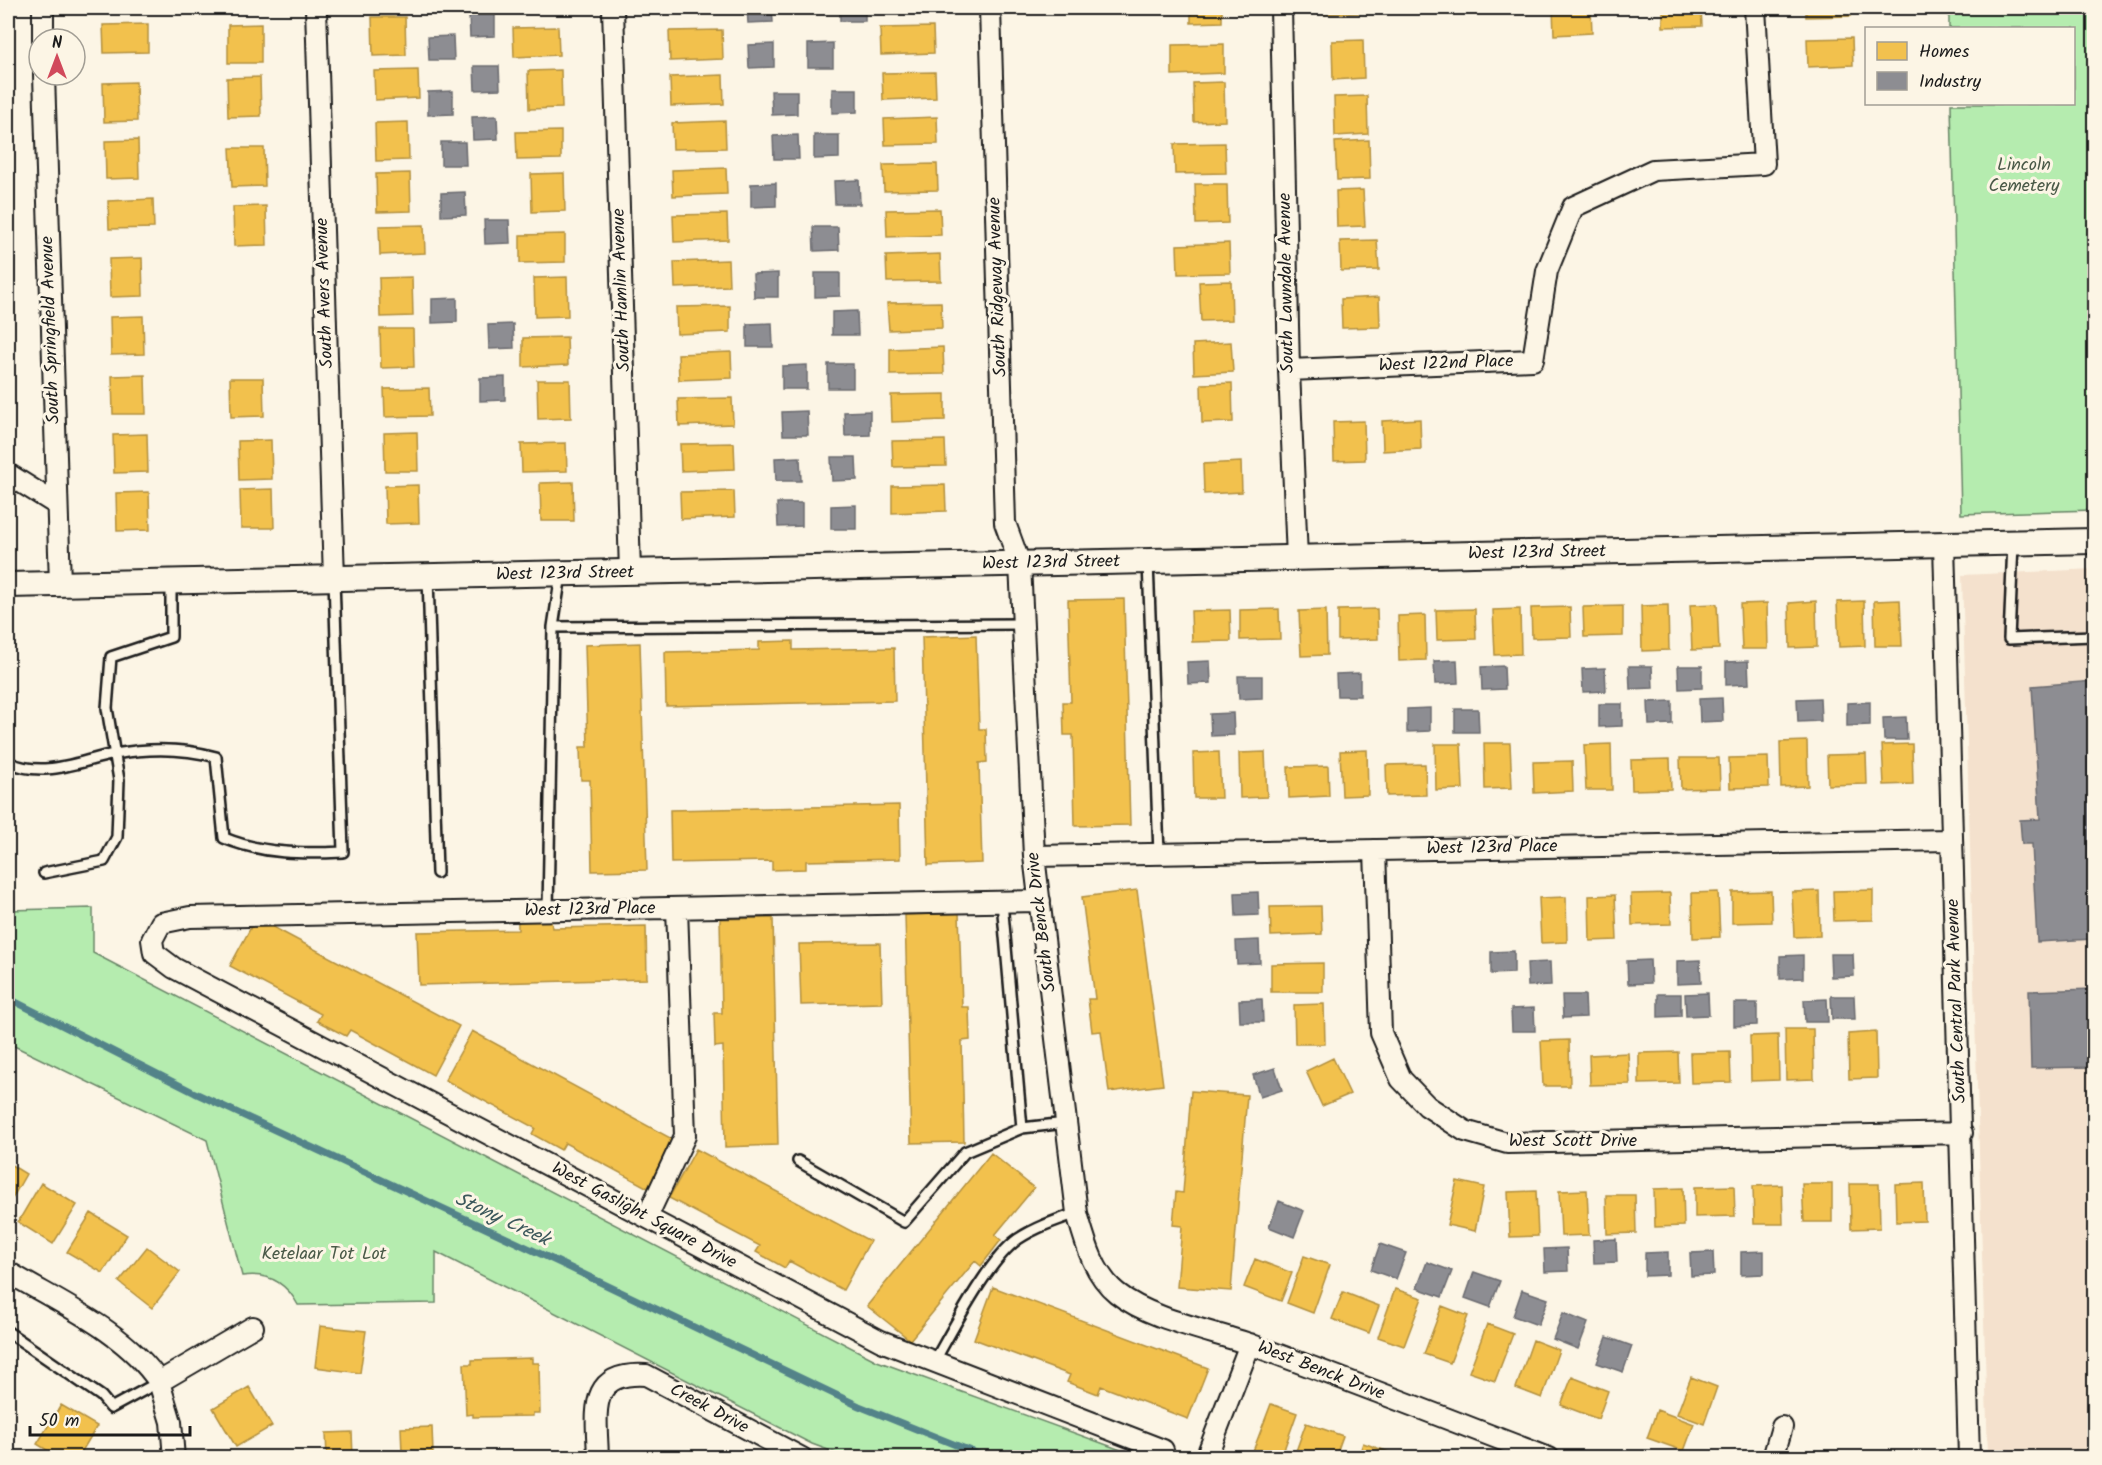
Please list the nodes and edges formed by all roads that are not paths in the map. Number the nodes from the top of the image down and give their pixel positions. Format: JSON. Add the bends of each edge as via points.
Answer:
{"nodes":[{"id":1,"x":43,"y":8,"type":"edge"},
{"id":2,"x":316,"y":8,"type":"edge"},
{"id":3,"x":613,"y":8,"type":"edge"},
{"id":4,"x":990,"y":8,"type":"edge"},
{"id":5,"x":1281,"y":8,"type":"edge"},
{"id":6,"x":1755,"y":8,"type":"edge"},
{"id":7,"x":44,"y":27,"type":"edge"},
{"id":8,"x":44,"y":87,"type":"edge"},
{"id":9,"x":1289,"y":370,"type":"junction"},
{"id":10,"x":8,"y":474,"type":"edge"},
{"id":11,"x":56,"y":504,"type":"junction"},
{"id":12,"x":2094,"y":541,"type":"edge"},
{"id":13,"x":2013,"y":543,"type":"junction"},
{"id":14,"x":1944,"y":544,"type":"junction"},
{"id":15,"x":1297,"y":558,"type":"junction"},
{"id":16,"x":1148,"y":561,"type":"junction"},
{"id":17,"x":1020,"y":564,"type":"junction"},
{"id":18,"x":630,"y":572,"type":"junction"},
{"id":19,"x":561,"y":574,"type":"junction"},
{"id":20,"x":428,"y":576,"type":"junction"},
{"id":21,"x":334,"y":579,"type":"junction"},
{"id":22,"x":171,"y":582,"type":"junction"},
{"id":23,"x":60,"y":584,"type":"junction"},
{"id":24,"x":8,"y":585,"type":"edge"},
{"id":25,"x":1022,"y":624,"type":"junction"},
{"id":26,"x":553,"y":627,"type":"junction"},
{"id":27,"x":2094,"y":636,"type":"edge"},
{"id":28,"x":115,"y":754,"type":"junction"},
{"id":29,"x":8,"y":762,"type":"edge"},
{"id":30,"x":1951,"y":840,"type":"junction"},
{"id":31,"x":1375,"y":850,"type":"junction"},
{"id":32,"x":1159,"y":854,"type":"junction"},
{"id":33,"x":1034,"y":856,"type":"junction"},
{"id":34,"x":44,"y":873,"type":"dead end"},
{"id":35,"x":437,"y":873,"type":"dead end"},
{"id":36,"x":1040,"y":901,"type":"junction"},
{"id":37,"x":1002,"y":902,"type":"junction"},
{"id":38,"x":677,"y":908,"type":"junction"},
{"id":39,"x":548,"y":910,"type":"junction"},
{"id":40,"x":152,"y":940,"type":"joint"},
{"id":41,"x":1066,"y":1123,"type":"junction"},
{"id":42,"x":1022,"y":1128,"type":"junction"},
{"id":43,"x":1962,"y":1133,"type":"junction"},
{"id":44,"x":798,"y":1161,"type":"dead end"},
{"id":45,"x":1077,"y":1213,"type":"junction"},
{"id":46,"x":647,"y":1218,"type":"junction"},
{"id":47,"x":8,"y":1272,"type":"edge"},
{"id":48,"x":1101,"y":1275,"type":"joint"},
{"id":49,"x":254,"y":1327,"type":"dead end"},
{"id":50,"x":8,"y":1332,"type":"edge"},
{"id":51,"x":1250,"y":1344,"type":"junction"},
{"id":52,"x":934,"y":1362,"type":"junction"},
{"id":53,"x":159,"y":1382,"type":"junction"},
{"id":54,"x":1782,"y":1427,"type":"dead end"},
{"id":55,"x":1163,"y":1450,"type":"dead end"},
{"id":56,"x":174,"y":1458,"type":"edge"},
{"id":57,"x":598,"y":1458,"type":"edge"},
{"id":58,"x":802,"y":1458,"type":"edge"},
{"id":59,"x":1206,"y":1458,"type":"edge"},
{"id":60,"x":1549,"y":1458,"type":"edge"},
{"id":61,"x":1773,"y":1458,"type":"edge"},
{"id":62,"x":1969,"y":1458,"type":"edge"}],
"edges":[{"from":1,"to":7,"type":"street"},
{"from":2,"to":21,"type":"street","name":"South Avers Avenue"},
{"from":3,"to":18,"type":"street","name":"South Hamlin Avenue"},
{"from":4,"to":17,"type":"street","name":"South Ridgeway Avenue","via":[[1005,523]]},
{"from":5,"to":9,"type":"street","name":"South Lawndale Avenue"},
{"from":6,"to":9,"type":"street","name":"West 122nd Place","via":[[1764,164],[1653,170],[1573,207],[1547,271],[1533,360]]},
{"from":8,"to":11,"type":"street","name":"South Springfield Avenue"},
{"from":9,"to":15,"type":"street","name":"South Lawndale Avenue"},
{"from":10,"to":11,"type":"street"},
{"from":11,"to":23,"type":"street","name":"South Springfield Avenue"},
{"from":12,"to":13,"type":"street","name":"West 123rd Street"},
{"from":13,"to":14,"type":"street","name":"West 123rd Street"},
{"from":13,"to":27,"type":"lane","via":[[2009,639]]},
{"from":14,"to":15,"type":"street","name":"West 123rd Street"},
{"from":14,"to":30,"type":"street","name":"South Central Park Avenue"},
{"from":15,"to":16,"type":"street","name":"West 123rd Street"},
{"from":16,"to":17,"type":"street","name":"West 123rd Street"},
{"from":16,"to":32,"type":"lane"},
{"from":17,"to":18,"type":"street","name":"West 123rd Street"},
{"from":17,"to":25,"type":"street","name":"South Benck Drive"},
{"from":18,"to":19,"type":"street","name":"West 123rd Street"},
{"from":19,"to":20,"type":"street","name":"West 123rd Street"},
{"from":19,"to":26,"type":"lane"},
{"from":20,"to":21,"type":"street","name":"West 123rd Street"},
{"from":20,"to":35,"type":"lane"},
{"from":21,"to":22,"type":"street","name":"West 123rd Street"},
{"from":21,"to":28,"type":"lane","via":[[343,852],[298,854],[248,848],[224,838],[216,756],[188,750]]},
{"from":22,"to":23,"type":"street","name":"West 123rd Street"},
{"from":22,"to":28,"type":"lane","via":[[171,637],[111,657],[107,708]]},
{"from":23,"to":24,"type":"street","name":"West 123rd Street"},
{"from":25,"to":26,"type":"lane"},
{"from":25,"to":33,"type":"street","name":"South Benck Drive"},
{"from":26,"to":39,"type":"lane"},
{"from":28,"to":29,"type":"lane","via":[[73,766],[24,770]]},
{"from":28,"to":34,"type":"lane","via":[[119,780],[117,837],[104,861]]},
{"from":30,"to":31,"type":"street","name":"West 123rd Place"},
{"from":30,"to":43,"type":"street","name":"South Central Park Avenue"},
{"from":31,"to":32,"type":"street","name":"West 123rd Place"},
{"from":31,"to":43,"type":"street","name":"West Scott Drive","via":[[1381,1033],[1401,1079],[1427,1106],[1465,1131],[1507,1143]]},
{"from":32,"to":33,"type":"street","name":"West 123rd Place"},
{"from":33,"to":36,"type":"street","name":"South Benck Drive"},
{"from":36,"to":37,"type":"street","name":"West 123rd Place"},
{"from":36,"to":41,"type":"street","name":"South Benck Drive"},
{"from":37,"to":38,"type":"street","name":"West 123rd Place"},
{"from":37,"to":42,"type":"lane"},
{"from":38,"to":39,"type":"street","name":"West 123rd Place"},
{"from":38,"to":46,"type":"street","via":[[685,1136]]},
{"from":39,"to":40,"type":"street","name":"West 123rd Place","via":[[190,917],[161,923]]},
{"from":40,"to":46,"type":"street","name":"West Gaslight Square Drive","via":[[154,953],[174,968]]},
{"from":41,"to":42,"type":"lane"},
{"from":41,"to":45,"type":"street","name":"South Benck Drive"},
{"from":42,"to":44,"type":"lane","via":[[965,1152],[904,1222]]},
{"from":43,"to":62,"type":"street","name":"South Central Park Avenue"},
{"from":45,"to":48,"type":"street","name":"South Benck Drive"},
{"from":45,"to":52,"type":"lane","via":[[1016,1240],[984,1278]]},
{"from":46,"to":52,"type":"street","name":"West Gaslight Square Drive","via":[[881,1341]]},
{"from":47,"to":53,"type":"street","via":[[108,1332]]},
{"from":48,"to":51,"type":"street","name":"West Benck Drive","via":[[1115,1292],[1136,1306]]},
{"from":49,"to":53,"type":"street"},
{"from":50,"to":53,"type":"lane","via":[[101,1396],[111,1407]]},
{"from":51,"to":59,"type":"street"},
{"from":51,"to":60,"type":"street","name":"West Benck Drive"},
{"from":52,"to":55,"type":"street","name":"West Gaslight Square Drive"},
{"from":53,"to":56,"type":"street","via":[[171,1422]]},
{"from":54,"to":61,"type":"street"},
{"from":57,"to":58,"type":"street","name":"Creek Drive","via":[[597,1403],[602,1388],[614,1378],[628,1374],[646,1375]]}]}
